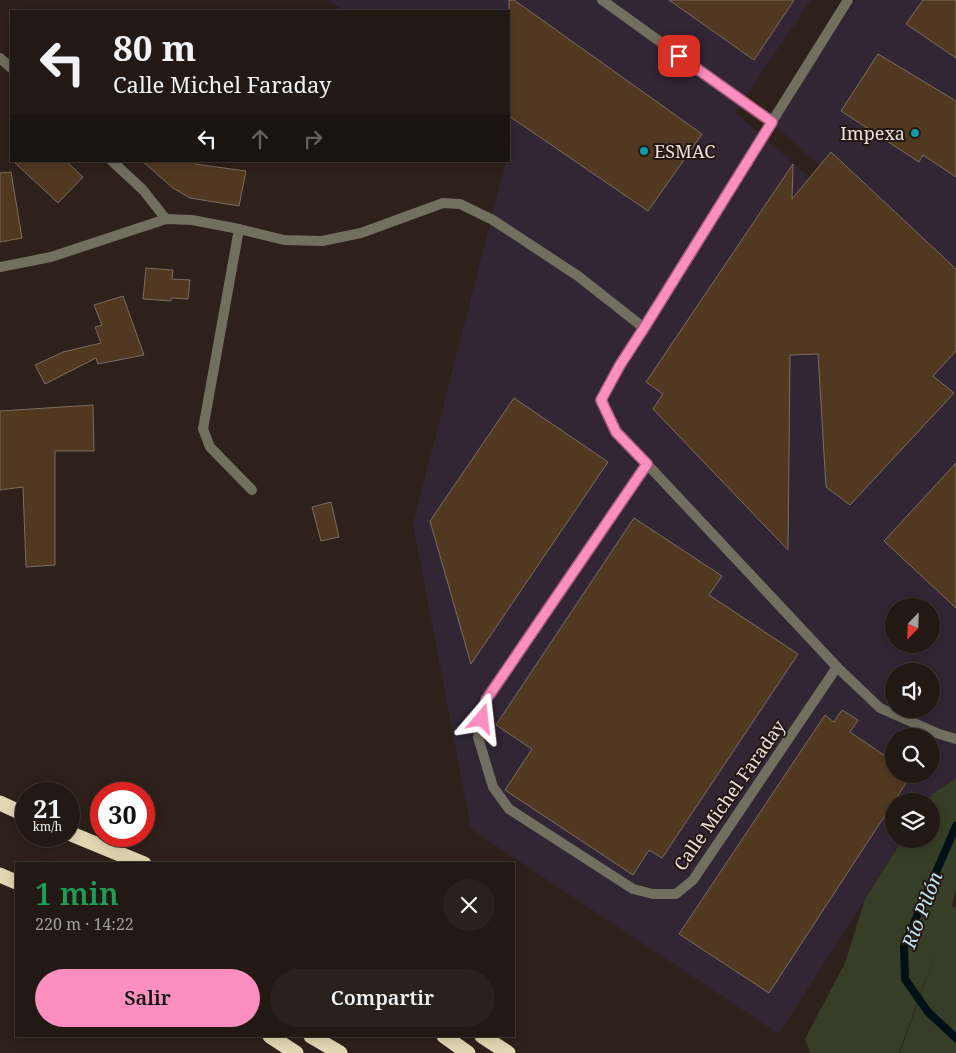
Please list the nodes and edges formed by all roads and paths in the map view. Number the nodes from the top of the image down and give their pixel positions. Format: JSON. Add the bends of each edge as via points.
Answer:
{"nodes":[{"id":1,"x":602,"y":0,"type":"edge"},
{"id":2,"x":848,"y":0,"type":"edge"},
{"id":3,"x":0,"y":58,"type":"edge"},
{"id":4,"x":10,"y":67,"type":"edge"},
{"id":5,"x":772,"y":122,"type":"junction"},
{"id":6,"x":113,"y":162,"type":"edge"},
{"id":7,"x":166,"y":219,"type":"junction"},
{"id":8,"x":239,"y":229,"type":"junction"},
{"id":9,"x":0,"y":267,"type":"edge"},
{"id":10,"x":644,"y":328,"type":"junction"},
{"id":11,"x":647,"y":464,"type":"junction"},
{"id":12,"x":252,"y":490,"type":"dead end"},
{"id":13,"x":837,"y":666,"type":"junction"},
{"id":14,"x":956,"y":739,"type":"edge"},
{"id":15,"x":0,"y":803,"type":"edge"},
{"id":16,"x":15,"y":810,"type":"edge"},
{"id":17,"x":80,"y":838,"type":"edge"},
{"id":18,"x":80,"y":839,"type":"edge"},
{"id":19,"x":124,"y":862,"type":"edge"},
{"id":20,"x":139,"y":862,"type":"edge"},
{"id":21,"x":0,"y":874,"type":"edge"},
{"id":22,"x":15,"y":882,"type":"edge"},
{"id":23,"x":272,"y":1037,"type":"edge"},
{"id":24,"x":313,"y":1037,"type":"edge"},
{"id":25,"x":445,"y":1037,"type":"edge"},
{"id":26,"x":484,"y":1037,"type":"edge"},
{"id":27,"x":296,"y":1053,"type":"edge"},
{"id":28,"x":340,"y":1053,"type":"edge"},
{"id":29,"x":468,"y":1053,"type":"edge"},
{"id":30,"x":508,"y":1053,"type":"edge"}],
"edges":[{"from":1,"to":5,"type":"street"},
{"from":2,"to":5,"type":"street"},
{"from":3,"to":4,"type":"street"},
{"from":5,"to":10,"type":"street"},
{"from":6,"to":7,"type":"street","via":[[143,190]]},
{"from":7,"to":8,"type":"street","via":[[192,220]]},
{"from":7,"to":9,"type":"street","via":[[51,257]]},
{"from":8,"to":10,"type":"street","via":[[284,240],[322,242],[362,234],[443,203],[460,204],[493,220],[578,276]]},
{"from":8,"to":12,"type":"street","via":[[203,429],[210,448]]},
{"from":10,"to":11,"type":"street","via":[[601,400],[616,432]]},
{"from":11,"to":13,"type":"street"},
{"from":11,"to":13,"type":"street","name":"Calle Michel Faraday","via":[[486,700],[478,737],[493,787],[509,809],[633,889],[653,894],[676,894],[693,880]]},
{"from":13,"to":14,"type":"street","via":[[880,708]]},
{"from":15,"to":16,"type":"highway"},
{"from":17,"to":20,"type":"highway"},
{"from":18,"to":19,"type":"highway"},
{"from":21,"to":22,"type":"highway"},
{"from":23,"to":27,"type":"highway"},
{"from":24,"to":28,"type":"highway"},
{"from":25,"to":29,"type":"highway"},
{"from":26,"to":30,"type":"highway"}]}
